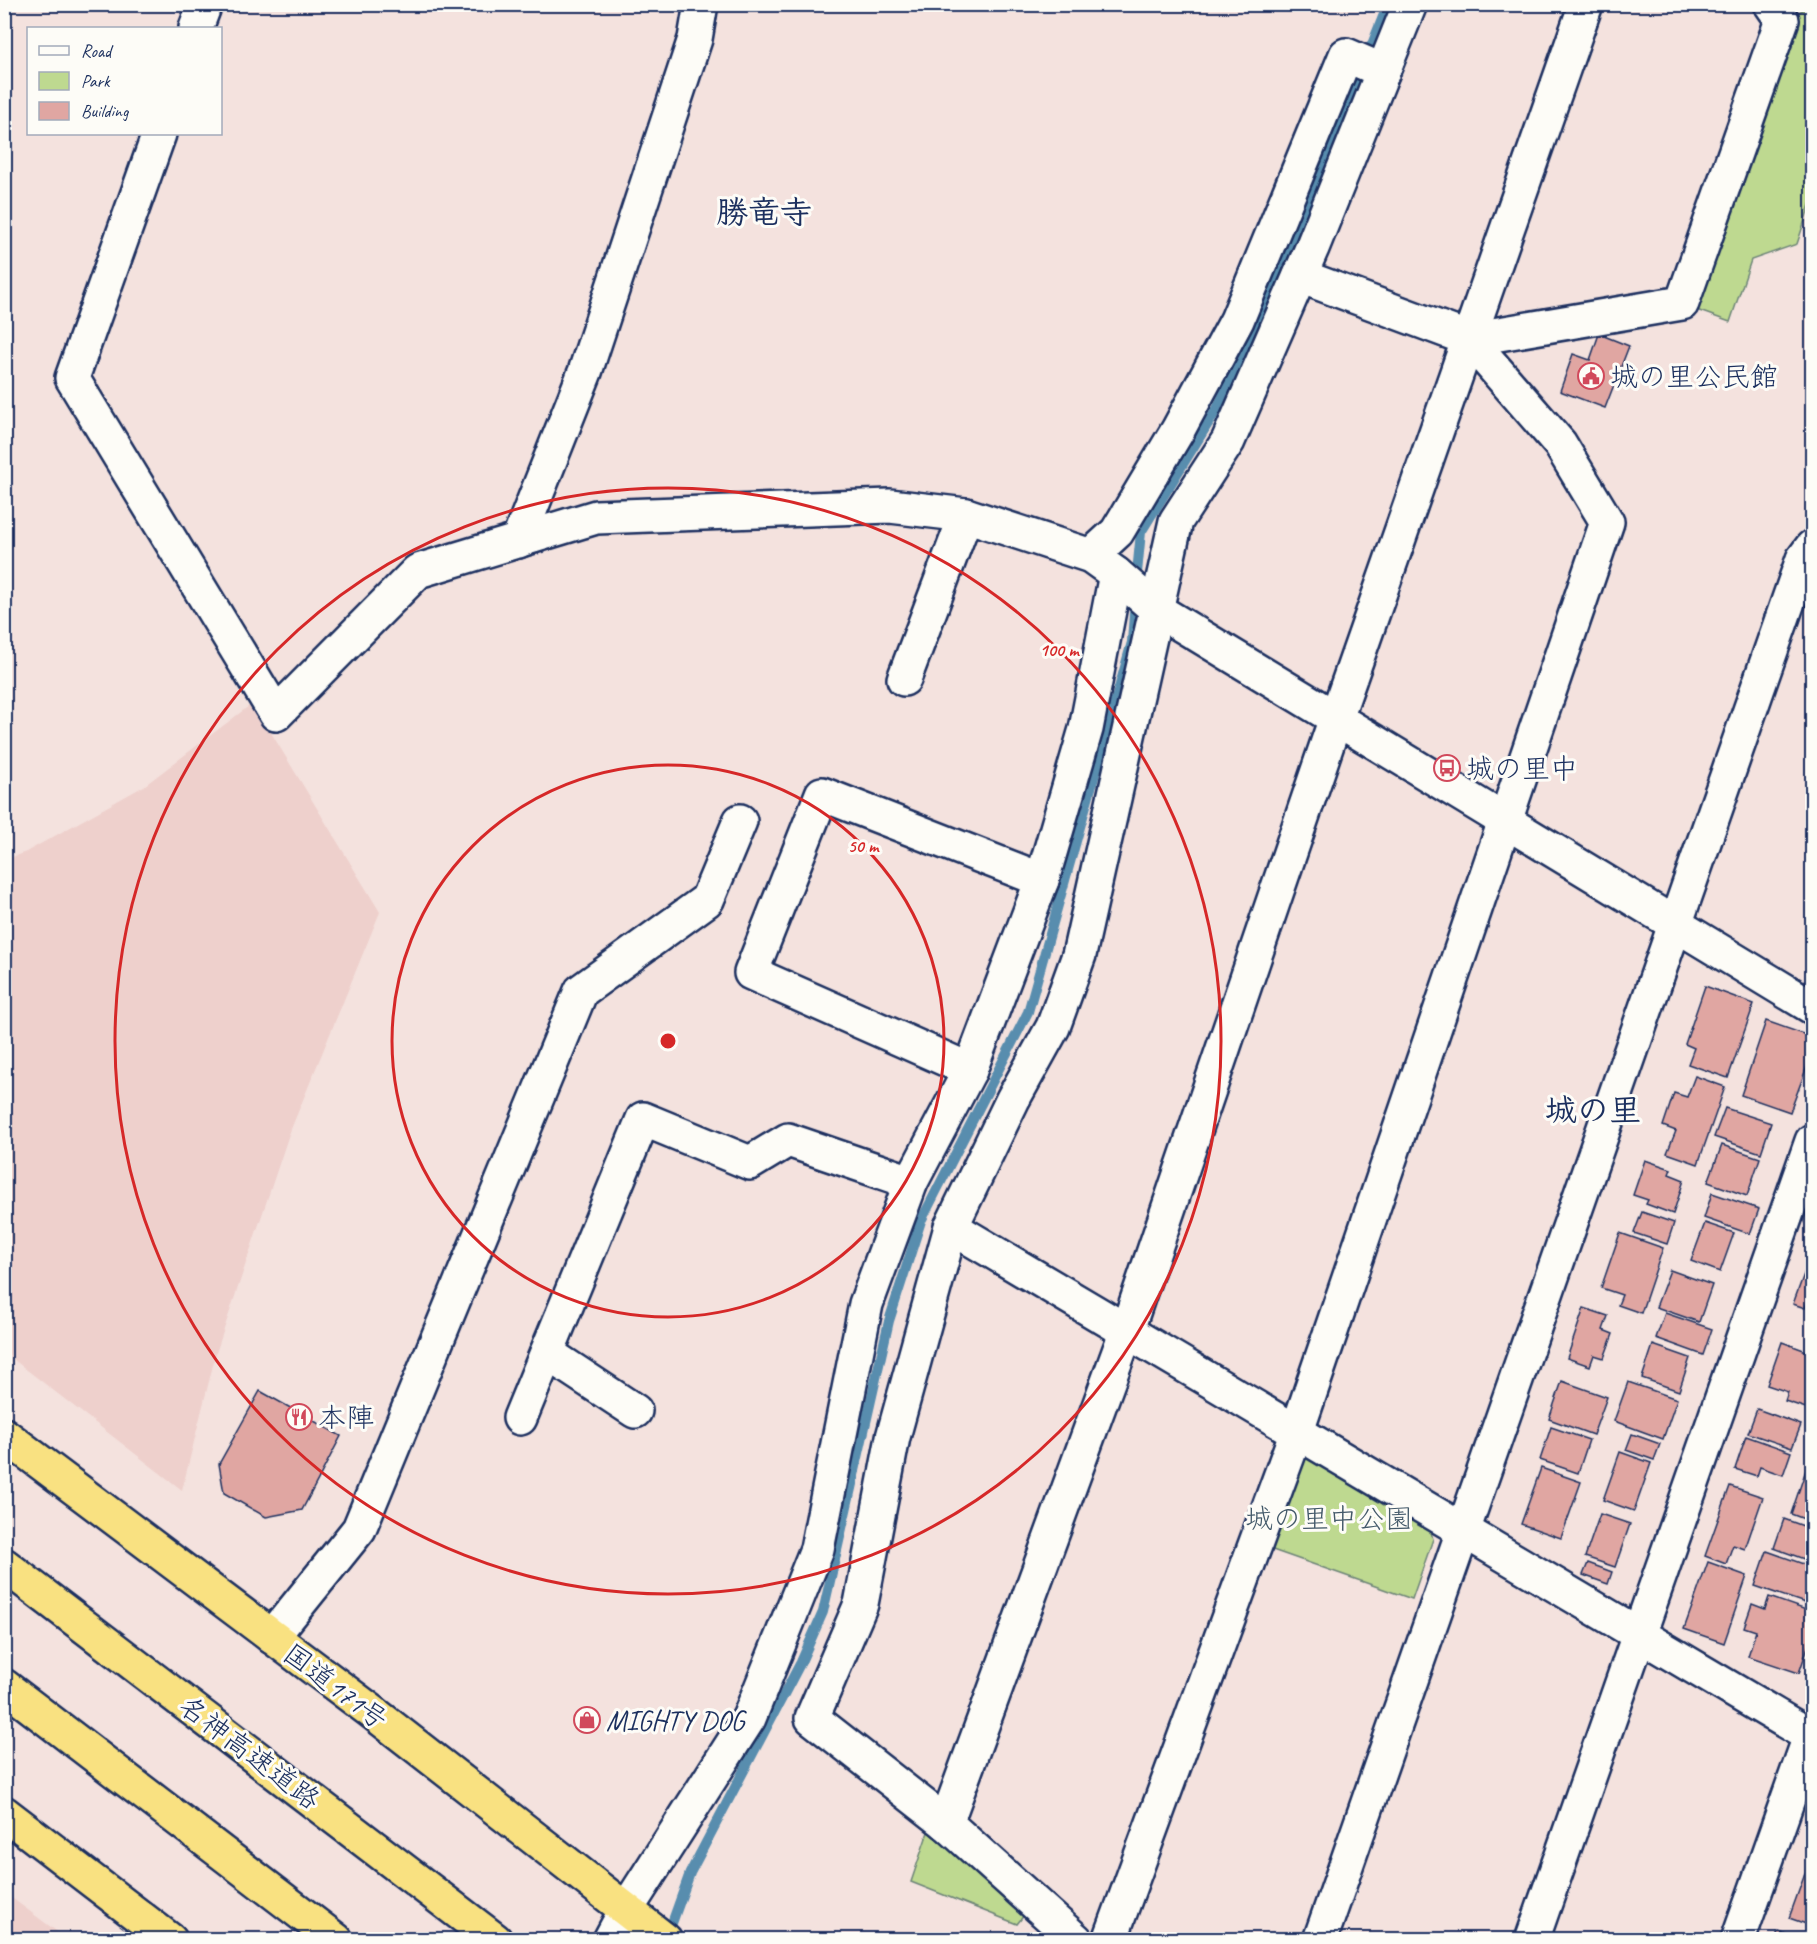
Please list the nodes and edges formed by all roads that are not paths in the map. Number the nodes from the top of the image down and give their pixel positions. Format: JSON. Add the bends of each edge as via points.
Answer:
{"nodes":[{"id":1,"x":205,"y":4,"type":"edge"},
{"id":2,"x":701,"y":4,"type":"edge"},
{"id":3,"x":1410,"y":4,"type":"edge"},
{"id":4,"x":1586,"y":4,"type":"edge"},
{"id":5,"x":1771,"y":4,"type":"edge"},
{"id":6,"x":196,"y":27,"type":"edge"},
{"id":7,"x":1383,"y":71,"type":"junction"},
{"id":8,"x":159,"y":135,"type":"edge"},
{"id":9,"x":1300,"y":276,"type":"junction"},
{"id":10,"x":1468,"y":339,"type":"junction"},
{"id":11,"x":966,"y":515,"type":"junction"},
{"id":12,"x":518,"y":541,"type":"junction"},
{"id":13,"x":1812,"y":547,"type":"edge"},
{"id":14,"x":1104,"y":565,"type":"junction"},
{"id":15,"x":1157,"y":610,"type":"junction"},
{"id":16,"x":904,"y":679,"type":"dead end"},
{"id":17,"x":1336,"y":718,"type":"junction"},
{"id":18,"x":740,"y":821,"type":"dead end"},
{"id":19,"x":1505,"y":821,"type":"junction"},
{"id":20,"x":1042,"y":880,"type":"junction"},
{"id":21,"x":1676,"y":925,"type":"junction"},
{"id":22,"x":1812,"y":1007,"type":"edge"},
{"id":23,"x":970,"y":1070,"type":"junction"},
{"id":24,"x":1812,"y":1141,"type":"edge"},
{"id":25,"x":910,"y":1182,"type":"junction"},
{"id":26,"x":951,"y":1227,"type":"junction"},
{"id":27,"x":1127,"y":1330,"type":"junction"},
{"id":28,"x":547,"y":1353,"type":"junction"},
{"id":29,"x":635,"y":1411,"type":"dead end"},
{"id":30,"x":520,"y":1418,"type":"dead end"},
{"id":31,"x":1297,"y":1431,"type":"junction"},
{"id":32,"x":4,"y":1435,"type":"edge"},
{"id":33,"x":1463,"y":1530,"type":"junction"},
{"id":34,"x":4,"y":1564,"type":"edge"},
{"id":35,"x":1640,"y":1634,"type":"junction"},
{"id":36,"x":272,"y":1637,"type":"junction"},
{"id":37,"x":4,"y":1686,"type":"edge"},
{"id":38,"x":1812,"y":1735,"type":"edge"},
{"id":39,"x":4,"y":1813,"type":"edge"},
{"id":40,"x":946,"y":1823,"type":"junction"},
{"id":41,"x":626,"y":1910,"type":"junction"},
{"id":42,"x":170,"y":1940,"type":"edge"},
{"id":43,"x":336,"y":1940,"type":"edge"},
{"id":44,"x":495,"y":1940,"type":"edge"},
{"id":45,"x":610,"y":1940,"type":"edge"},
{"id":46,"x":665,"y":1940,"type":"edge"},
{"id":47,"x":1076,"y":1940,"type":"edge"},
{"id":48,"x":1110,"y":1940,"type":"edge"},
{"id":49,"x":1320,"y":1940,"type":"edge"},
{"id":50,"x":1532,"y":1940,"type":"edge"},
{"id":51,"x":1738,"y":1940,"type":"edge"}],
"edges":[{"from":1,"to":6,"type":"street"},
{"from":2,"to":12,"type":"street","via":[[695,39],[585,372]]},
{"from":3,"to":7,"type":"street"},
{"from":4,"to":10,"type":"street"},
{"from":5,"to":10,"type":"street","via":[[1782,20],[1682,303]]},
{"from":7,"to":9,"type":"street"},
{"from":7,"to":14,"type":"street","via":[[1346,55],[1237,320],[1117,532]]},
{"from":8,"to":12,"type":"street","via":[[72,378],[276,714],[418,571]]},
{"from":9,"to":10,"type":"street"},
{"from":9,"to":15,"type":"street","via":[[1228,441],[1176,521]]},
{"from":10,"to":17,"type":"street"},
{"from":10,"to":19,"type":"street","via":[[1560,444],[1607,522]]},
{"from":11,"to":12,"type":"street","via":[[890,506],[596,517]]},
{"from":11,"to":14,"type":"street"},
{"from":11,"to":16,"type":"street"},
{"from":13,"to":21,"type":"street","via":[[1803,559]]},
{"from":14,"to":15,"type":"street"},
{"from":14,"to":20,"type":"street","via":[[1086,729]]},
{"from":15,"to":17,"type":"street"},
{"from":15,"to":26,"type":"street","via":[[1079,955],[1053,1027]]},
{"from":17,"to":19,"type":"street"},
{"from":17,"to":27,"type":"street"},
{"from":18,"to":36,"type":"street","via":[[707,900],[581,991],[359,1529]]},
{"from":19,"to":21,"type":"street"},
{"from":19,"to":31,"type":"street"},
{"from":20,"to":23,"type":"street"},
{"from":20,"to":23,"type":"street","via":[[822,794],[752,973]]},
{"from":21,"to":22,"type":"street"},
{"from":21,"to":33,"type":"street"},
{"from":23,"to":25,"type":"street"},
{"from":24,"to":35,"type":"street"},
{"from":25,"to":28,"type":"street","via":[[788,1140],[750,1163],[643,1119]]},
{"from":25,"to":41,"type":"street","via":[[866,1304],[817,1549],[749,1718]]},
{"from":26,"to":27,"type":"street"},
{"from":26,"to":40,"type":"street","via":[[893,1437],[861,1604],[812,1718]]},
{"from":27,"to":31,"type":"street"},
{"from":27,"to":40,"type":"street"},
{"from":28,"to":29,"type":"street"},
{"from":28,"to":30,"type":"street"},
{"from":31,"to":33,"type":"street"},
{"from":31,"to":48,"type":"street"},
{"from":32,"to":36,"type":"highway","name":"国道171号"},
{"from":33,"to":35,"type":"street"},
{"from":33,"to":49,"type":"street"},
{"from":34,"to":44,"type":"highway","name":"名神高速道路"},
{"from":35,"to":38,"type":"street"},
{"from":35,"to":50,"type":"street"},
{"from":36,"to":41,"type":"highway","name":"国道171号"},
{"from":37,"to":43,"type":"highway"},
{"from":38,"to":51,"type":"street"},
{"from":39,"to":42,"type":"highway"},
{"from":40,"to":47,"type":"street"},
{"from":41,"to":45,"type":"street"},
{"from":41,"to":46,"type":"highway","name":"国道171号"}]}
